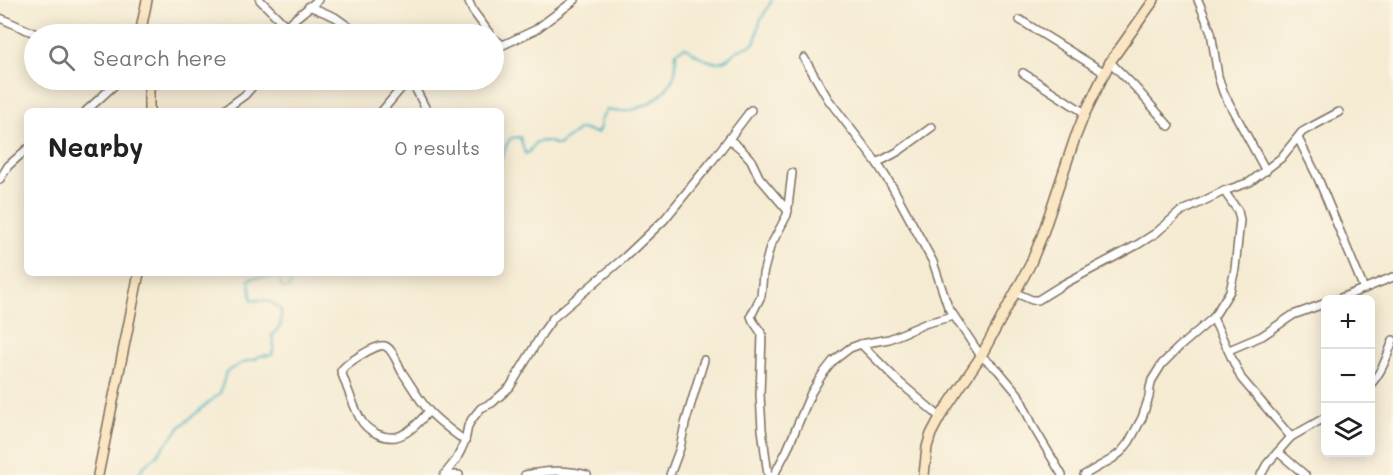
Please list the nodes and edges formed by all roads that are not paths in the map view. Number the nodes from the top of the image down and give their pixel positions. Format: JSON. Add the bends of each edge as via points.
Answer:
{"nodes":[{"id":1,"x":147,"y":0,"type":"edge"},
{"id":2,"x":260,"y":0,"type":"edge"},
{"id":3,"x":318,"y":0,"type":"edge"},
{"id":4,"x":468,"y":0,"type":"edge"},
{"id":5,"x":575,"y":0,"type":"edge"},
{"id":6,"x":1154,"y":0,"type":"edge"},
{"id":7,"x":1198,"y":0,"type":"edge"},
{"id":8,"x":309,"y":6,"type":"junction"},
{"id":9,"x":0,"y":18,"type":"edge"},
{"id":10,"x":1020,"y":20,"type":"dead end"},
{"id":11,"x":142,"y":24,"type":"edge"},
{"id":12,"x":284,"y":24,"type":"edge"},
{"id":13,"x":288,"y":24,"type":"edge"},
{"id":14,"x":345,"y":24,"type":"edge"},
{"id":15,"x":483,"y":24,"type":"edge"},
{"id":16,"x":24,"y":29,"type":"edge"},
{"id":17,"x":504,"y":45,"type":"edge"},
{"id":18,"x":804,"y":58,"type":"dead end"},
{"id":19,"x":1110,"y":62,"type":"junction"},
{"id":20,"x":1023,"y":72,"type":"dead end"},
{"id":21,"x":1105,"y":73,"type":"junction"},
{"id":22,"x":109,"y":90,"type":"edge"},
{"id":23,"x":149,"y":90,"type":"edge"},
{"id":24,"x":249,"y":90,"type":"edge"},
{"id":25,"x":400,"y":90,"type":"edge"},
{"id":26,"x":415,"y":90,"type":"edge"},
{"id":27,"x":89,"y":108,"type":"edge"},
{"id":28,"x":149,"y":108,"type":"edge"},
{"id":29,"x":227,"y":108,"type":"edge"},
{"id":30,"x":385,"y":108,"type":"edge"},
{"id":31,"x":425,"y":108,"type":"edge"},
{"id":32,"x":751,"y":110,"type":"dead end"},
{"id":33,"x":1339,"y":112,"type":"dead end"},
{"id":34,"x":1085,"y":113,"type":"junction"},
{"id":35,"x":1169,"y":126,"type":"dead end"},
{"id":36,"x":932,"y":127,"type":"dead end"},
{"id":37,"x":1298,"y":138,"type":"junction"},
{"id":38,"x":729,"y":139,"type":"junction"},
{"id":39,"x":24,"y":152,"type":"edge"},
{"id":40,"x":877,"y":163,"type":"junction"},
{"id":41,"x":1266,"y":171,"type":"junction"},
{"id":42,"x":792,"y":173,"type":"dead end"},
{"id":43,"x":0,"y":179,"type":"edge"},
{"id":44,"x":1224,"y":190,"type":"junction"},
{"id":45,"x":788,"y":211,"type":"junction"},
{"id":46,"x":138,"y":276,"type":"edge"},
{"id":47,"x":1393,"y":277,"type":"edge"},
{"id":48,"x":1364,"y":289,"type":"junction"},
{"id":49,"x":1016,"y":293,"type":"junction"},
{"id":50,"x":1349,"y":295,"type":"edge"},
{"id":51,"x":1321,"y":305,"type":"edge"},
{"id":52,"x":954,"y":316,"type":"junction"},
{"id":53,"x":1213,"y":318,"type":"junction"},
{"id":54,"x":1393,"y":340,"type":"edge"},
{"id":55,"x":861,"y":344,"type":"junction"},
{"id":56,"x":1229,"y":350,"type":"junction"},
{"id":57,"x":981,"y":356,"type":"junction"},
{"id":58,"x":704,"y":360,"type":"dead end"},
{"id":59,"x":1375,"y":380,"type":"edge"},
{"id":60,"x":429,"y":411,"type":"junction"},
{"id":61,"x":940,"y":417,"type":"junction"},
{"id":62,"x":1321,"y":420,"type":"edge"},
{"id":63,"x":1291,"y":437,"type":"junction"},
{"id":64,"x":465,"y":441,"type":"junction"},
{"id":65,"x":1278,"y":452,"type":"junction"},
{"id":66,"x":98,"y":475,"type":"edge"},
{"id":67,"x":446,"y":475,"type":"edge"},
{"id":68,"x":459,"y":475,"type":"edge"},
{"id":69,"x":525,"y":475,"type":"edge"},
{"id":70,"x":586,"y":475,"type":"edge"},
{"id":71,"x":670,"y":475,"type":"edge"},
{"id":72,"x":768,"y":475,"type":"edge"},
{"id":73,"x":774,"y":475,"type":"edge"},
{"id":74,"x":924,"y":475,"type":"edge"},
{"id":75,"x":1062,"y":475,"type":"edge"},
{"id":76,"x":1084,"y":475,"type":"edge"},
{"id":77,"x":1261,"y":475,"type":"edge"},
{"id":78,"x":1305,"y":475,"type":"edge"}],
"edges":[{"from":1,"to":11,"type":"street"},
{"from":2,"to":12,"type":"street"},
{"from":3,"to":8,"type":"street"},
{"from":4,"to":15,"type":"street"},
{"from":5,"to":17,"type":"street","via":[[535,30]]},
{"from":6,"to":19,"type":"street"},
{"from":7,"to":41,"type":"street","via":[[1211,32],[1223,92]]},
{"from":8,"to":13,"type":"street"},
{"from":8,"to":14,"type":"street"},
{"from":9,"to":16,"type":"street"},
{"from":10,"to":21,"type":"street"},
{"from":18,"to":40,"type":"street","via":[[828,99]]},
{"from":19,"to":21,"type":"street"},
{"from":19,"to":35,"type":"street"},
{"from":20,"to":34,"type":"street"},
{"from":21,"to":34,"type":"street"},
{"from":22,"to":27,"type":"street"},
{"from":23,"to":28,"type":"street"},
{"from":24,"to":29,"type":"street"},
{"from":25,"to":30,"type":"street"},
{"from":26,"to":31,"type":"street"},
{"from":32,"to":38,"type":"street"},
{"from":33,"to":37,"type":"street"},
{"from":34,"to":49,"type":"street","via":[[1042,236]]},
{"from":36,"to":40,"type":"street"},
{"from":37,"to":41,"type":"street"},
{"from":37,"to":48,"type":"street"},
{"from":38,"to":45,"type":"street","via":[[751,160],[759,177]]},
{"from":38,"to":64,"type":"street","via":[[650,235],[553,318],[510,387],[472,418]]},
{"from":39,"to":43,"type":"street"},
{"from":40,"to":52,"type":"street","via":[[933,262]]},
{"from":41,"to":44,"type":"street","via":[[1251,182]]},
{"from":42,"to":45,"type":"street"},
{"from":44,"to":49,"type":"street","via":[[1179,213],[1137,245],[1038,300]]},
{"from":44,"to":53,"type":"street","via":[[1238,211],[1240,227],[1230,291]]},
{"from":45,"to":72,"type":"street","via":[[770,247],[761,296],[751,316],[762,334],[760,395]]},
{"from":46,"to":66,"type":"street"},
{"from":47,"to":48,"type":"street"},
{"from":48,"to":50,"type":"street"},
{"from":49,"to":57,"type":"street"},
{"from":51,"to":56,"type":"street","via":[[1293,315],[1265,334]]},
{"from":52,"to":55,"type":"street","via":[[889,339]]},
{"from":52,"to":57,"type":"street"},
{"from":53,"to":56,"type":"street"},
{"from":53,"to":76,"type":"street","via":[[1162,364],[1152,380],[1142,418],[1125,447]]},
{"from":54,"to":59,"type":"street"},
{"from":55,"to":61,"type":"street"},
{"from":55,"to":73,"type":"street","via":[[833,361],[822,375]]},
{"from":56,"to":63,"type":"street","via":[[1241,378]]},
{"from":57,"to":61,"type":"street"},
{"from":57,"to":75,"type":"street","via":[[1018,394]]},
{"from":58,"to":71,"type":"street"},
{"from":60,"to":60,"type":"street","via":[[386,346],[380,345],[341,370],[362,422],[373,433],[396,437]]},
{"from":60,"to":64,"type":"street"},
{"from":61,"to":74,"type":"street","via":[[927,447]]},
{"from":62,"to":63,"type":"street"},
{"from":63,"to":65,"type":"street"},
{"from":64,"to":67,"type":"street"},
{"from":65,"to":77,"type":"street"},
{"from":65,"to":78,"type":"street"},
{"from":67,"to":68,"type":"street"},
{"from":69,"to":70,"type":"street","via":[[562,471]]}]}
